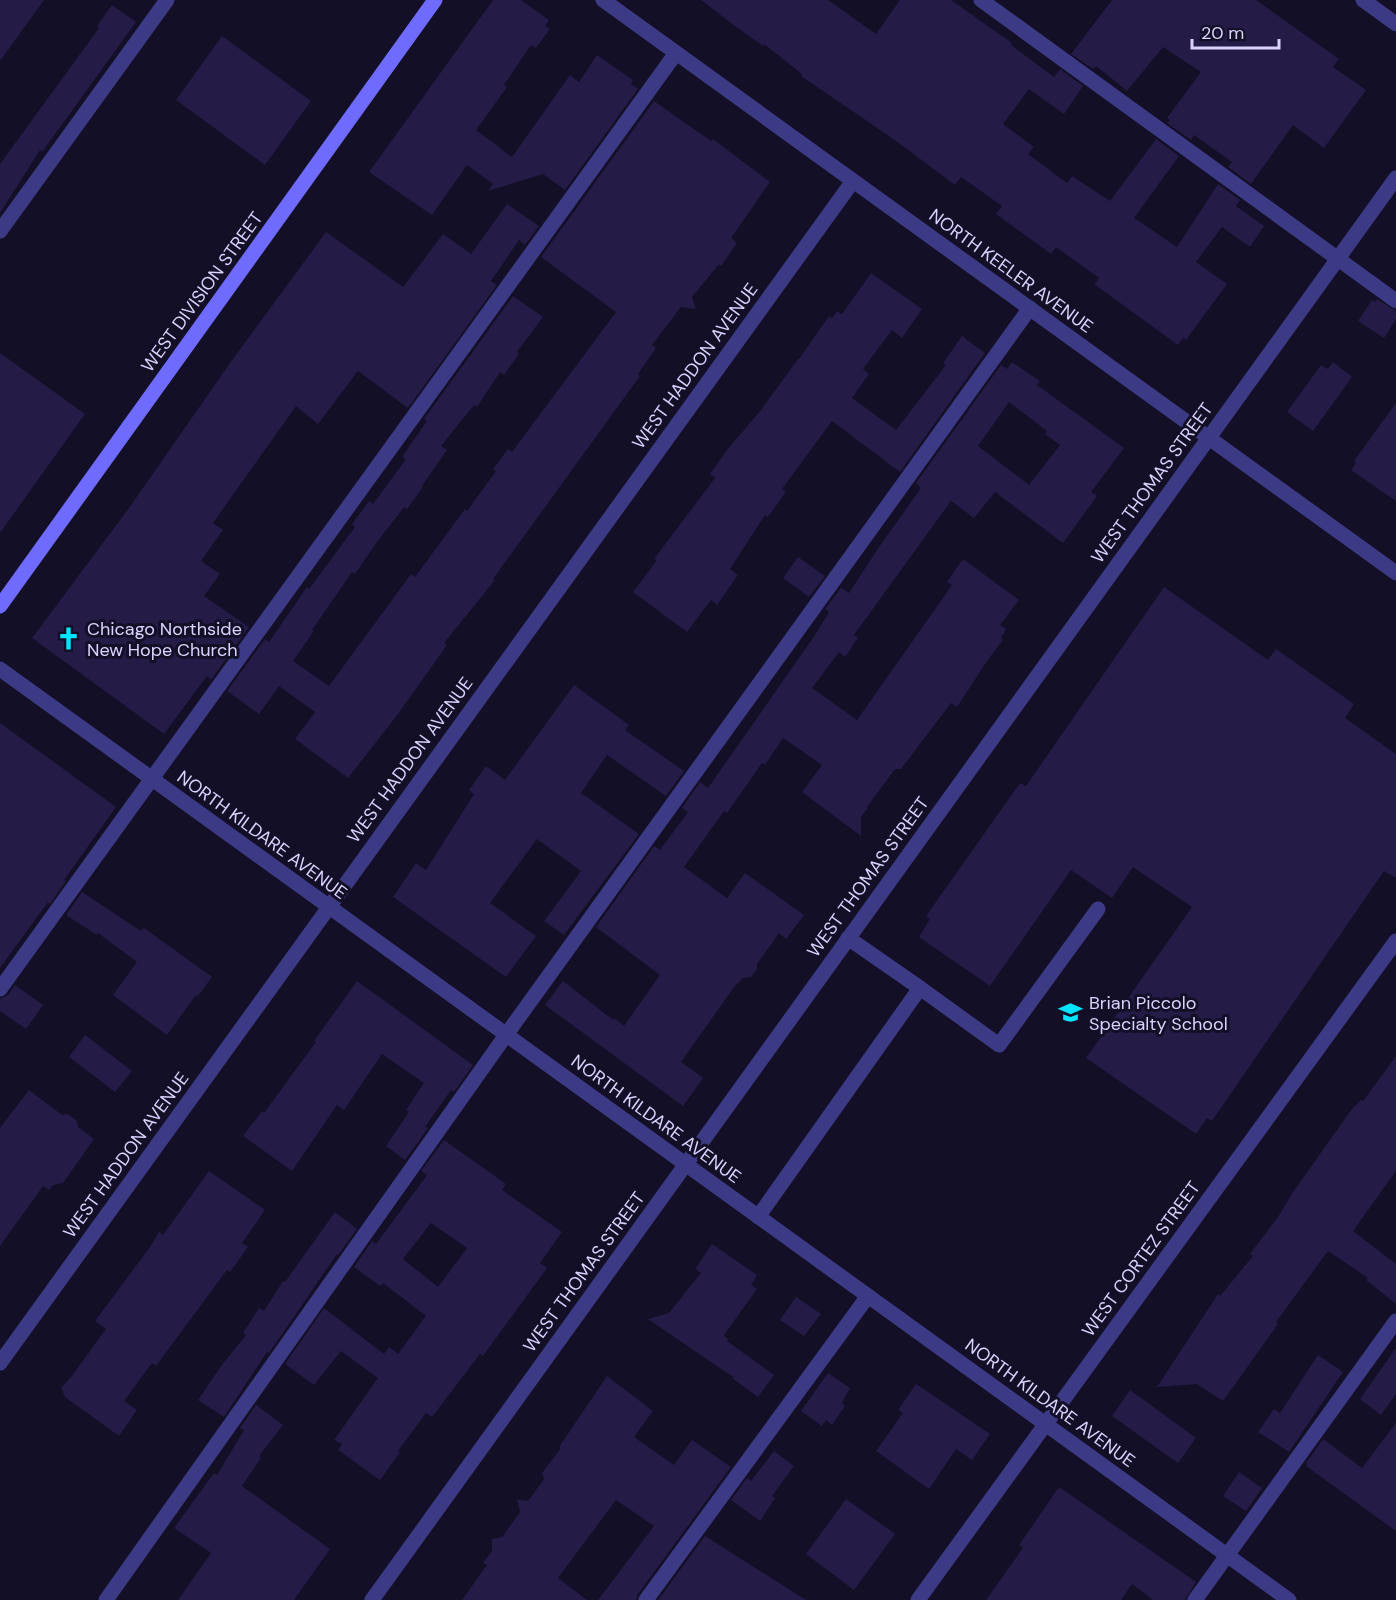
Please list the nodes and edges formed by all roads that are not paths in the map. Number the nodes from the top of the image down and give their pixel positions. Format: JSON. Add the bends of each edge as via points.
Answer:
{"nodes":[{"id":1,"x":167,"y":0,"type":"edge"},
{"id":2,"x":435,"y":0,"type":"edge"},
{"id":3,"x":603,"y":0,"type":"edge"},
{"id":4,"x":981,"y":0,"type":"edge"},
{"id":5,"x":1362,"y":0,"type":"edge"},
{"id":6,"x":1396,"y":24,"type":"edge"},
{"id":7,"x":676,"y":52,"type":"junction"},
{"id":8,"x":1396,"y":178,"type":"edge"},
{"id":9,"x":853,"y":181,"type":"junction"},
{"id":10,"x":0,"y":231,"type":"edge"},
{"id":11,"x":1338,"y":259,"type":"junction"},
{"id":12,"x":1396,"y":301,"type":"edge"},
{"id":13,"x":1029,"y":308,"type":"junction"},
{"id":14,"x":1209,"y":438,"type":"junction"},
{"id":15,"x":1396,"y":573,"type":"edge"},
{"id":16,"x":0,"y":606,"type":"edge"},
{"id":17,"x":0,"y":669,"type":"edge"},
{"id":18,"x":151,"y":778,"type":"junction"},
{"id":19,"x":329,"y":907,"type":"junction"},
{"id":20,"x":1098,"y":909,"type":"dead end"},
{"id":21,"x":849,"y":938,"type":"junction"},
{"id":22,"x":1396,"y":941,"type":"edge"},
{"id":23,"x":920,"y":988,"type":"junction"},
{"id":24,"x":0,"y":989,"type":"edge"},
{"id":25,"x":506,"y":1035,"type":"junction"},
{"id":26,"x":686,"y":1164,"type":"junction"},
{"id":27,"x":758,"y":1217,"type":"junction"},
{"id":28,"x":868,"y":1296,"type":"junction"},
{"id":29,"x":1396,"y":1321,"type":"edge"},
{"id":30,"x":0,"y":1363,"type":"edge"},
{"id":31,"x":1045,"y":1424,"type":"junction"},
{"id":32,"x":1227,"y":1555,"type":"junction"},
{"id":33,"x":106,"y":1600,"type":"edge"},
{"id":34,"x":372,"y":1600,"type":"edge"},
{"id":35,"x":646,"y":1600,"type":"edge"},
{"id":36,"x":918,"y":1600,"type":"edge"},
{"id":37,"x":1195,"y":1600,"type":"edge"},
{"id":38,"x":1289,"y":1600,"type":"edge"}],
"edges":[{"from":1,"to":10,"type":"street"},
{"from":2,"to":16,"type":"main road","name":"WEST DIVISION STREET"},
{"from":3,"to":7,"type":"street","name":"NORTH KEELER AVENUE"},
{"from":4,"to":11,"type":"street"},
{"from":5,"to":6,"type":"street"},
{"from":7,"to":9,"type":"street","name":"NORTH KEELER AVENUE"},
{"from":7,"to":18,"type":"street"},
{"from":8,"to":11,"type":"street","name":"WEST THOMAS STREET"},
{"from":9,"to":13,"type":"street","name":"NORTH KEELER AVENUE"},
{"from":9,"to":19,"type":"street","name":"WEST HADDON AVENUE"},
{"from":11,"to":12,"type":"street"},
{"from":11,"to":14,"type":"street","name":"WEST THOMAS STREET"},
{"from":13,"to":14,"type":"street","name":"NORTH KEELER AVENUE"},
{"from":13,"to":25,"type":"street"},
{"from":14,"to":15,"type":"street","name":"NORTH KEELER AVENUE"},
{"from":14,"to":21,"type":"street","name":"WEST THOMAS STREET"},
{"from":17,"to":18,"type":"street","name":"NORTH KILDARE AVENUE"},
{"from":18,"to":19,"type":"street","name":"NORTH KILDARE AVENUE"},
{"from":18,"to":24,"type":"street"},
{"from":19,"to":25,"type":"street","name":"NORTH KILDARE AVENUE"},
{"from":19,"to":30,"type":"street","name":"WEST HADDON AVENUE"},
{"from":20,"to":23,"type":"street","via":[[999,1045]]},
{"from":21,"to":23,"type":"street"},
{"from":21,"to":26,"type":"street","name":"WEST THOMAS STREET"},
{"from":22,"to":31,"type":"street","name":"WEST CORTEZ STREET"},
{"from":23,"to":27,"type":"street"},
{"from":25,"to":26,"type":"street","name":"NORTH KILDARE AVENUE"},
{"from":25,"to":33,"type":"street"},
{"from":26,"to":27,"type":"street","name":"NORTH KILDARE AVENUE"},
{"from":26,"to":34,"type":"street","name":"WEST THOMAS STREET"},
{"from":27,"to":28,"type":"street","name":"NORTH KILDARE AVENUE"},
{"from":28,"to":31,"type":"street","name":"NORTH KILDARE AVENUE"},
{"from":28,"to":35,"type":"street"},
{"from":29,"to":32,"type":"street"},
{"from":31,"to":32,"type":"street","name":"NORTH KILDARE AVENUE"},
{"from":31,"to":36,"type":"street","name":"WEST CORTEZ STREET"},
{"from":32,"to":37,"type":"street"},
{"from":32,"to":38,"type":"street","name":"NORTH KILDARE AVENUE"}]}
